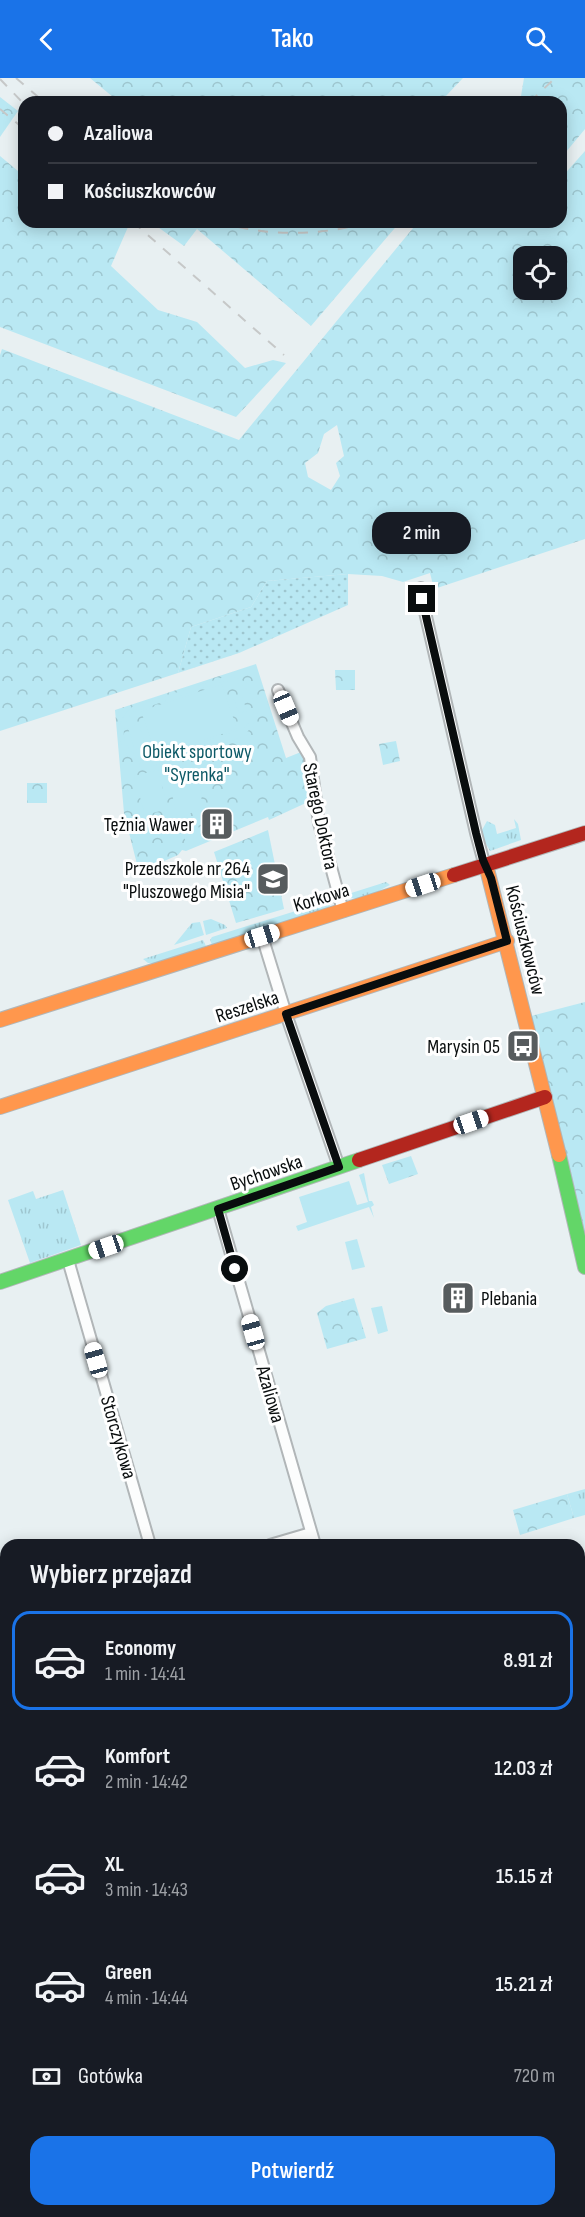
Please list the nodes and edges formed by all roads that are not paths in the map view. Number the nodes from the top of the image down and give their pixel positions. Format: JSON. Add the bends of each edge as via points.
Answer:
{"nodes":[{"id":1,"x":421,"y":588,"type":"dead end"},
{"id":2,"x":278,"y":690,"type":"dead end"},
{"id":3,"x":585,"y":833,"type":"edge"},
{"id":4,"x":486,"y":865,"type":"junction"},
{"id":5,"x":344,"y":911,"type":"junction"},
{"id":6,"x":262,"y":936,"type":"junction"},
{"id":7,"x":507,"y":941,"type":"junction"},
{"id":8,"x":286,"y":1014,"type":"junction"},
{"id":9,"x":0,"y":1020,"type":"edge"},
{"id":10,"x":545,"y":1097,"type":"junction"},
{"id":11,"x":0,"y":1107,"type":"edge"},
{"id":12,"x":339,"y":1167,"type":"junction"},
{"id":13,"x":218,"y":1209,"type":"junction"},
{"id":14,"x":68,"y":1260,"type":"junction"},
{"id":15,"x":585,"y":1267,"type":"edge"},
{"id":16,"x":0,"y":1282,"type":"edge"},
{"id":17,"x":311,"y":1533,"type":"junction"},
{"id":18,"x":148,"y":1539,"type":"edge"},
{"id":19,"x":290,"y":1539,"type":"edge"},
{"id":20,"x":313,"y":1539,"type":"edge"}],
"edges":[{"from":1,"to":4,"type":"street","name":"Kościuszkowców"},
{"from":2,"to":5,"type":"street","name":"Starego Doktora","via":[[310,757],[319,823]]},
{"from":3,"to":4,"type":"street","name":"Korkowa"},
{"from":4,"to":5,"type":"street","name":"Korkowa"},
{"from":4,"to":7,"type":"street","name":"Kościuszkowców"},
{"from":5,"to":6,"type":"street","name":"Korkowa"},
{"from":6,"to":8,"type":"street"},
{"from":6,"to":9,"type":"street","name":"Korkowa"},
{"from":7,"to":8,"type":"street","name":"Reszelska"},
{"from":7,"to":10,"type":"street","name":"Kościuszkowców"},
{"from":8,"to":11,"type":"street","name":"Reszelska"},
{"from":8,"to":12,"type":"street"},
{"from":10,"to":12,"type":"street","name":"Bychowska"},
{"from":10,"to":15,"type":"street","name":"Kościuszkowców"},
{"from":12,"to":13,"type":"street","name":"Bychowska"},
{"from":13,"to":14,"type":"street","name":"Bychowska"},
{"from":13,"to":17,"type":"street","name":"Azaliowa"},
{"from":14,"to":16,"type":"street","name":"Bychowska"},
{"from":14,"to":18,"type":"street","name":"Storczykowa"},
{"from":17,"to":19,"type":"street"},
{"from":17,"to":20,"type":"street","name":"Azaliowa"}]}
